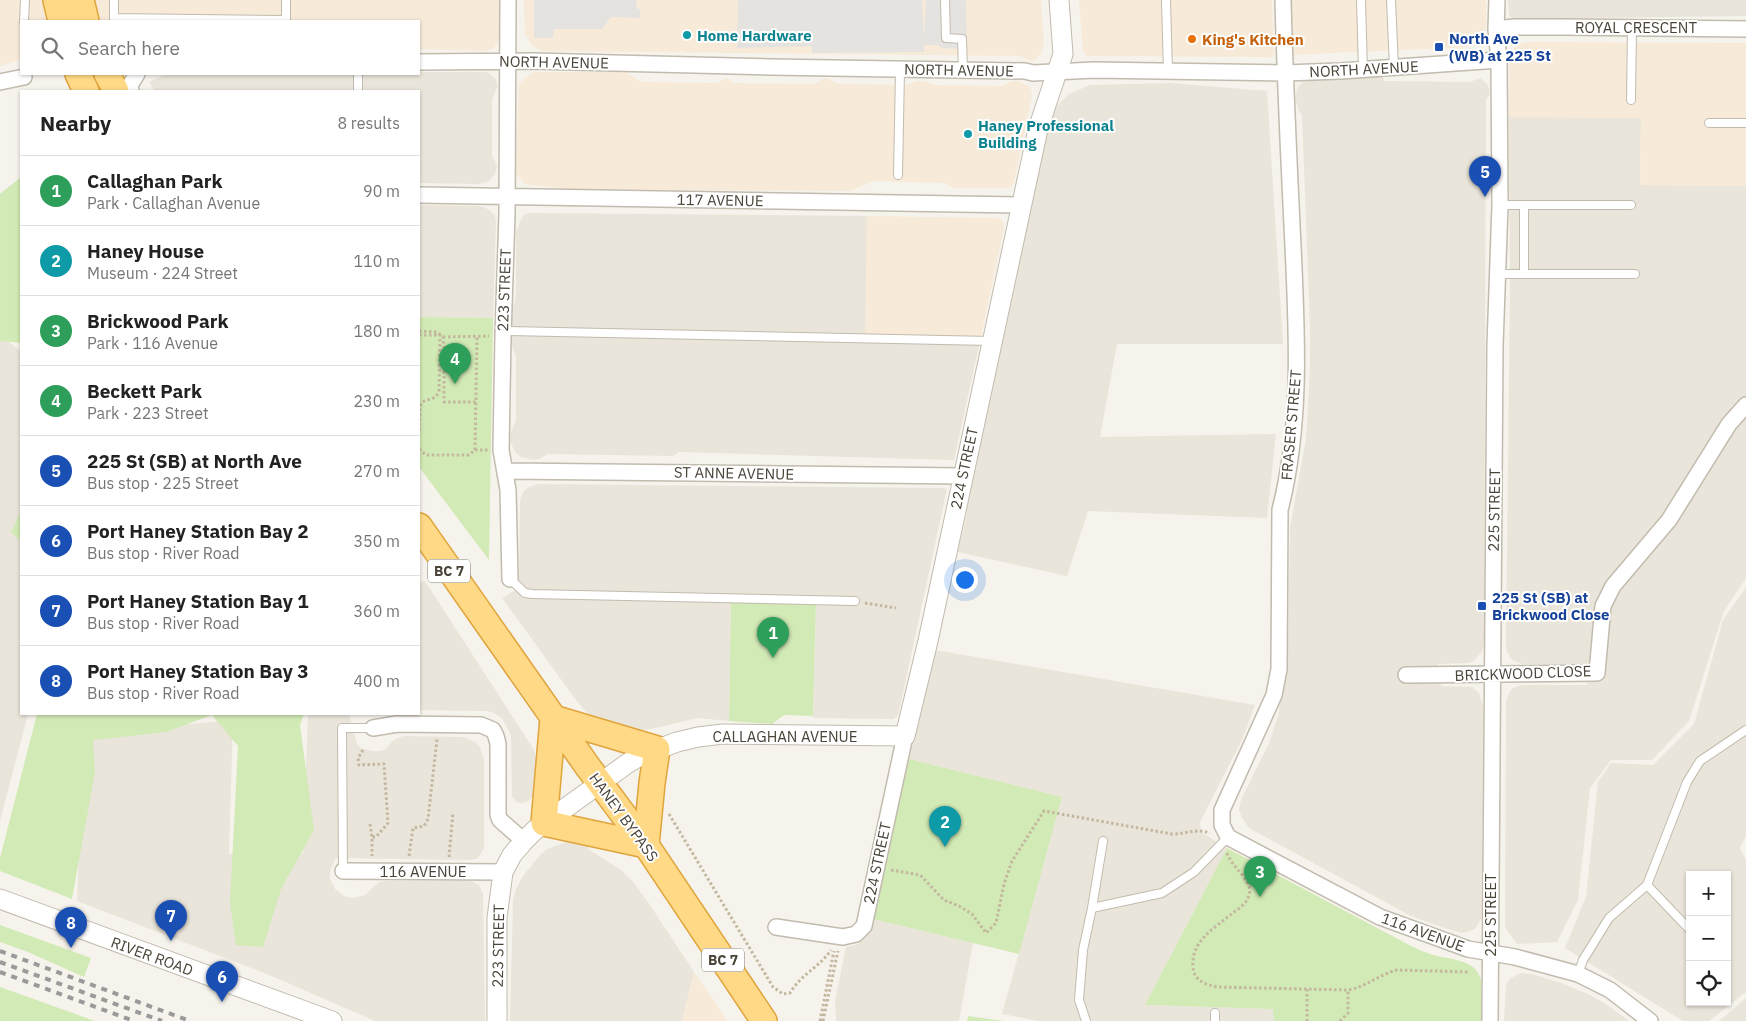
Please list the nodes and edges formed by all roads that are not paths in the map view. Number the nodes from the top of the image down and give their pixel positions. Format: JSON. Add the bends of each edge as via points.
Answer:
{"nodes":[{"id":1,"x":25,"y":0,"type":"edge"},
{"id":2,"x":56,"y":0,"type":"edge"},
{"id":3,"x":81,"y":0,"type":"edge"},
{"id":4,"x":114,"y":0,"type":"edge"},
{"id":5,"x":286,"y":0,"type":"edge"},
{"id":6,"x":508,"y":0,"type":"edge"},
{"id":7,"x":946,"y":0,"type":"edge"},
{"id":8,"x":1059,"y":0,"type":"edge"},
{"id":9,"x":1166,"y":0,"type":"edge"},
{"id":10,"x":1283,"y":0,"type":"edge"},
{"id":11,"x":1361,"y":0,"type":"edge"},
{"id":12,"x":1391,"y":0,"type":"edge"},
{"id":13,"x":1497,"y":0,"type":"edge"},
{"id":14,"x":24,"y":20,"type":"edge"},
{"id":15,"x":61,"y":20,"type":"edge"},
{"id":16,"x":86,"y":20,"type":"edge"},
{"id":17,"x":229,"y":20,"type":"edge"},
{"id":18,"x":286,"y":20,"type":"edge"},
{"id":19,"x":1632,"y":27,"type":"junction"},
{"id":20,"x":1746,"y":28,"type":"edge"},
{"id":21,"x":1496,"y":29,"type":"junction"},
{"id":22,"x":1499,"y":60,"type":"junction"},
{"id":23,"x":420,"y":62,"type":"edge"},
{"id":24,"x":507,"y":62,"type":"junction"},
{"id":25,"x":1394,"y":68,"type":"junction"},
{"id":26,"x":900,"y":70,"type":"junction"},
{"id":27,"x":963,"y":70,"type":"junction"},
{"id":28,"x":1363,"y":70,"type":"junction"},
{"id":29,"x":1168,"y":71,"type":"junction"},
{"id":30,"x":1058,"y":72,"type":"junction"},
{"id":31,"x":1285,"y":73,"type":"junction"},
{"id":32,"x":24,"y":75,"type":"edge"},
{"id":33,"x":78,"y":75,"type":"edge"},
{"id":34,"x":108,"y":75,"type":"edge"},
{"id":35,"x":136,"y":75,"type":"edge"},
{"id":36,"x":358,"y":75,"type":"edge"},
{"id":37,"x":0,"y":82,"type":"edge"},
{"id":38,"x":86,"y":90,"type":"edge"},
{"id":39,"x":115,"y":90,"type":"edge"},
{"id":40,"x":131,"y":90,"type":"edge"},
{"id":41,"x":358,"y":90,"type":"edge"},
{"id":42,"x":1631,"y":100,"type":"dead end"},
{"id":43,"x":1709,"y":123,"type":"dead end"},
{"id":44,"x":1746,"y":123,"type":"edge"},
{"id":45,"x":898,"y":175,"type":"dead end"},
{"id":46,"x":420,"y":195,"type":"edge"},
{"id":47,"x":507,"y":196,"type":"junction"},
{"id":48,"x":1021,"y":205,"type":"junction"},
{"id":49,"x":1500,"y":205,"type":"junction"},
{"id":50,"x":1524,"y":205,"type":"junction"},
{"id":51,"x":1631,"y":205,"type":"dead end"},
{"id":52,"x":1524,"y":273,"type":"junction"},
{"id":53,"x":1497,"y":274,"type":"junction"},
{"id":54,"x":1635,"y":274,"type":"dead end"},
{"id":55,"x":503,"y":334,"type":"junction"},
{"id":56,"x":992,"y":341,"type":"junction"},
{"id":57,"x":1746,"y":405,"type":"edge"},
{"id":58,"x":506,"y":471,"type":"junction"},
{"id":59,"x":963,"y":476,"type":"junction"},
{"id":60,"x":420,"y":527,"type":"edge"},
{"id":61,"x":420,"y":557,"type":"edge"},
{"id":62,"x":510,"y":579,"type":"joint"},
{"id":63,"x":854,"y":601,"type":"road end"},
{"id":64,"x":480,"y":615,"type":"junction"},
{"id":65,"x":1406,"y":675,"type":"dead end"},
{"id":66,"x":1492,"y":675,"type":"junction"},
{"id":67,"x":553,"y":718,"type":"junction"},
{"id":68,"x":373,"y":728,"type":"joint"},
{"id":69,"x":1746,"y":730,"type":"edge"},
{"id":70,"x":905,"y":736,"type":"junction"},
{"id":71,"x":657,"y":749,"type":"junction"},
{"id":72,"x":601,"y":784,"type":"junction"},
{"id":73,"x":544,"y":823,"type":"junction"},
{"id":74,"x":524,"y":840,"type":"junction"},
{"id":75,"x":1103,"y":841,"type":"dead end"},
{"id":76,"x":1227,"y":843,"type":"junction"},
{"id":77,"x":646,"y":845,"type":"junction"},
{"id":78,"x":343,"y":871,"type":"joint"},
{"id":79,"x":503,"y":872,"type":"junction"},
{"id":80,"x":1647,"y":885,"type":"junction"},
{"id":81,"x":0,"y":899,"type":"edge"},
{"id":82,"x":1092,"y":908,"type":"junction"},
{"id":83,"x":1686,"y":926,"type":"edge"},
{"id":84,"x":776,"y":927,"type":"dead end"},
{"id":85,"x":1490,"y":952,"type":"junction"},
{"id":86,"x":1578,"y":974,"type":"junction"},
{"id":87,"x":332,"y":1021,"type":"edge"},
{"id":88,"x":497,"y":1021,"type":"edge"},
{"id":89,"x":764,"y":1021,"type":"edge"},
{"id":90,"x":1086,"y":1021,"type":"edge"},
{"id":91,"x":1490,"y":1021,"type":"edge"},
{"id":92,"x":1650,"y":1021,"type":"edge"}],
"edges":[{"from":1,"to":14,"type":"lane"},
{"from":2,"to":15,"type":"highway"},
{"from":3,"to":16,"type":"highway"},
{"from":4,"to":17,"type":"lane","via":[[114,18]]},
{"from":5,"to":18,"type":"lane"},
{"from":6,"to":24,"type":"street","name":"223 STREET"},
{"from":7,"to":27,"type":"lane","via":[[946,38],[962,40]]},
{"from":8,"to":30,"type":"street","name":"224 STREET","via":[[1063,54]]},
{"from":9,"to":29,"type":"lane"},
{"from":10,"to":31,"type":"street","name":"FRASER STREET"},
{"from":11,"to":28,"type":"lane"},
{"from":12,"to":25,"type":"lane"},
{"from":13,"to":21,"type":"street","name":"225 STREET"},
{"from":19,"to":20,"type":"street","name":"ROYAL CRESCENT"},
{"from":19,"to":21,"type":"street","name":"ROYAL CRESCENT"},
{"from":19,"to":42,"type":"lane"},
{"from":21,"to":22,"type":"street","name":"225 STREET"},
{"from":22,"to":25,"type":"street","name":"NORTH AVENUE"},
{"from":22,"to":49,"type":"street","name":"225 STREET"},
{"from":23,"to":24,"type":"street","name":"NORTH AVENUE"},
{"from":24,"to":26,"type":"street","name":"NORTH AVENUE"},
{"from":24,"to":47,"type":"street","name":"223 STREET"},
{"from":25,"to":28,"type":"street","name":"NORTH AVENUE"},
{"from":26,"to":27,"type":"street","name":"NORTH AVENUE"},
{"from":26,"to":45,"type":"lane"},
{"from":27,"to":30,"type":"street","name":"NORTH AVENUE"},
{"from":28,"to":31,"type":"street","name":"NORTH AVENUE"},
{"from":29,"to":30,"type":"street","name":"NORTH AVENUE"},
{"from":29,"to":31,"type":"street","name":"NORTH AVENUE"},
{"from":30,"to":48,"type":"street","name":"224 STREET","via":[[1038,129]]},
{"from":31,"to":76,"type":"street","name":"FRASER STREET","via":[[1297,349],[1293,442],[1280,510],[1279,669],[1274,695],[1222,810]]},
{"from":32,"to":37,"type":"street"},
{"from":33,"to":38,"type":"highway"},
{"from":34,"to":39,"type":"highway"},
{"from":35,"to":40,"type":"street"},
{"from":36,"to":41,"type":"lane"},
{"from":43,"to":44,"type":"lane"},
{"from":46,"to":47,"type":"street","name":"117 AVENUE"},
{"from":47,"to":48,"type":"street","name":"117 AVENUE"},
{"from":47,"to":55,"type":"street","name":"223 STREET"},
{"from":48,"to":56,"type":"street","name":"224 STREET"},
{"from":49,"to":50,"type":"lane"},
{"from":49,"to":53,"type":"street","name":"225 STREET"},
{"from":50,"to":51,"type":"lane"},
{"from":50,"to":52,"type":"lane"},
{"from":52,"to":53,"type":"lane"},
{"from":52,"to":54,"type":"lane"},
{"from":53,"to":66,"type":"street","name":"225 STREET"},
{"from":55,"to":56,"type":"lane"},
{"from":55,"to":58,"type":"street","name":"223 STREET","via":[[501,450]]},
{"from":56,"to":59,"type":"street","name":"224 STREET"},
{"from":57,"to":66,"type":"street","name":"BRICKWOOD CLOSE","via":[[1730,424],[1669,520],[1613,586],[1603,606],[1597,673]]},
{"from":58,"to":59,"type":"street","name":"ST ANNE AVENUE"},
{"from":58,"to":62,"type":"street","name":"223 STREET"},
{"from":59,"to":70,"type":"street","name":"224 STREET"},
{"from":60,"to":64,"type":"highway","name":"HANEY BYPASS","number":"BC 7"},
{"from":61,"to":64,"type":"highway","name":"HANEY BYPASS","number":"BC 7"},
{"from":62,"to":63,"type":"lane","via":[[532,594]]},
{"from":64,"to":67,"type":"highway","name":"HANEY BYPASS","number":"BC 7"},
{"from":65,"to":66,"type":"street","name":"BRICKWOOD CLOSE"},
{"from":66,"to":85,"type":"street","name":"225 STREET"},
{"from":67,"to":71,"type":"highway"},
{"from":67,"to":72,"type":"highway","name":"HANEY BYPASS","number":"BC 7"},
{"from":67,"to":73,"type":"highway"},
{"from":68,"to":74,"type":"street","via":[[397,724],[481,725],[493,730],[498,744],[498,815]]},
{"from":68,"to":78,"type":"lane","via":[[342,728]]},
{"from":69,"to":80,"type":"lane","via":[[1700,761],[1687,782]]},
{"from":70,"to":71,"type":"street","name":"CALLAGHAN AVENUE","via":[[723,734],[698,737]]},
{"from":70,"to":84,"type":"street","name":"224 STREET","via":[[864,926],[850,936]]},
{"from":71,"to":72,"type":"street","name":"CALLAGHAN AVENUE","via":[[628,763]]},
{"from":71,"to":77,"type":"highway"},
{"from":72,"to":73,"type":"street","name":"CALLAGHAN AVENUE"},
{"from":72,"to":77,"type":"highway","name":"HANEY BYPASS","number":"BC 7"},
{"from":73,"to":74,"type":"street","name":"CALLAGHAN AVENUE"},
{"from":73,"to":77,"type":"highway"},
{"from":74,"to":79,"type":"street","name":"CALLAGHAN AVENUE"},
{"from":75,"to":82,"type":"lane"},
{"from":76,"to":82,"type":"lane","via":[[1194,872],[1162,893]]},
{"from":76,"to":85,"type":"street","name":"116 AVENUE","via":[[1380,917],[1468,949]]},
{"from":77,"to":89,"type":"highway","name":"HANEY BYPASS","number":"BC 7"},
{"from":78,"to":79,"type":"street","name":"116 AVENUE"},
{"from":79,"to":88,"type":"street","name":"223 STREET","via":[[497,918]]},
{"from":80,"to":83,"type":"lane"},
{"from":80,"to":86,"type":"lane","via":[[1609,918]]},
{"from":81,"to":87,"type":"street","name":"RIVER ROAD"},
{"from":82,"to":90,"type":"lane","via":[[1083,950],[1078,1000]]},
{"from":85,"to":86,"type":"street","name":"116 AVENUE"},
{"from":85,"to":91,"type":"street","name":"225 STREET"},
{"from":86,"to":92,"type":"street","name":"116 AVENUE","via":[[1610,990]]}]}
